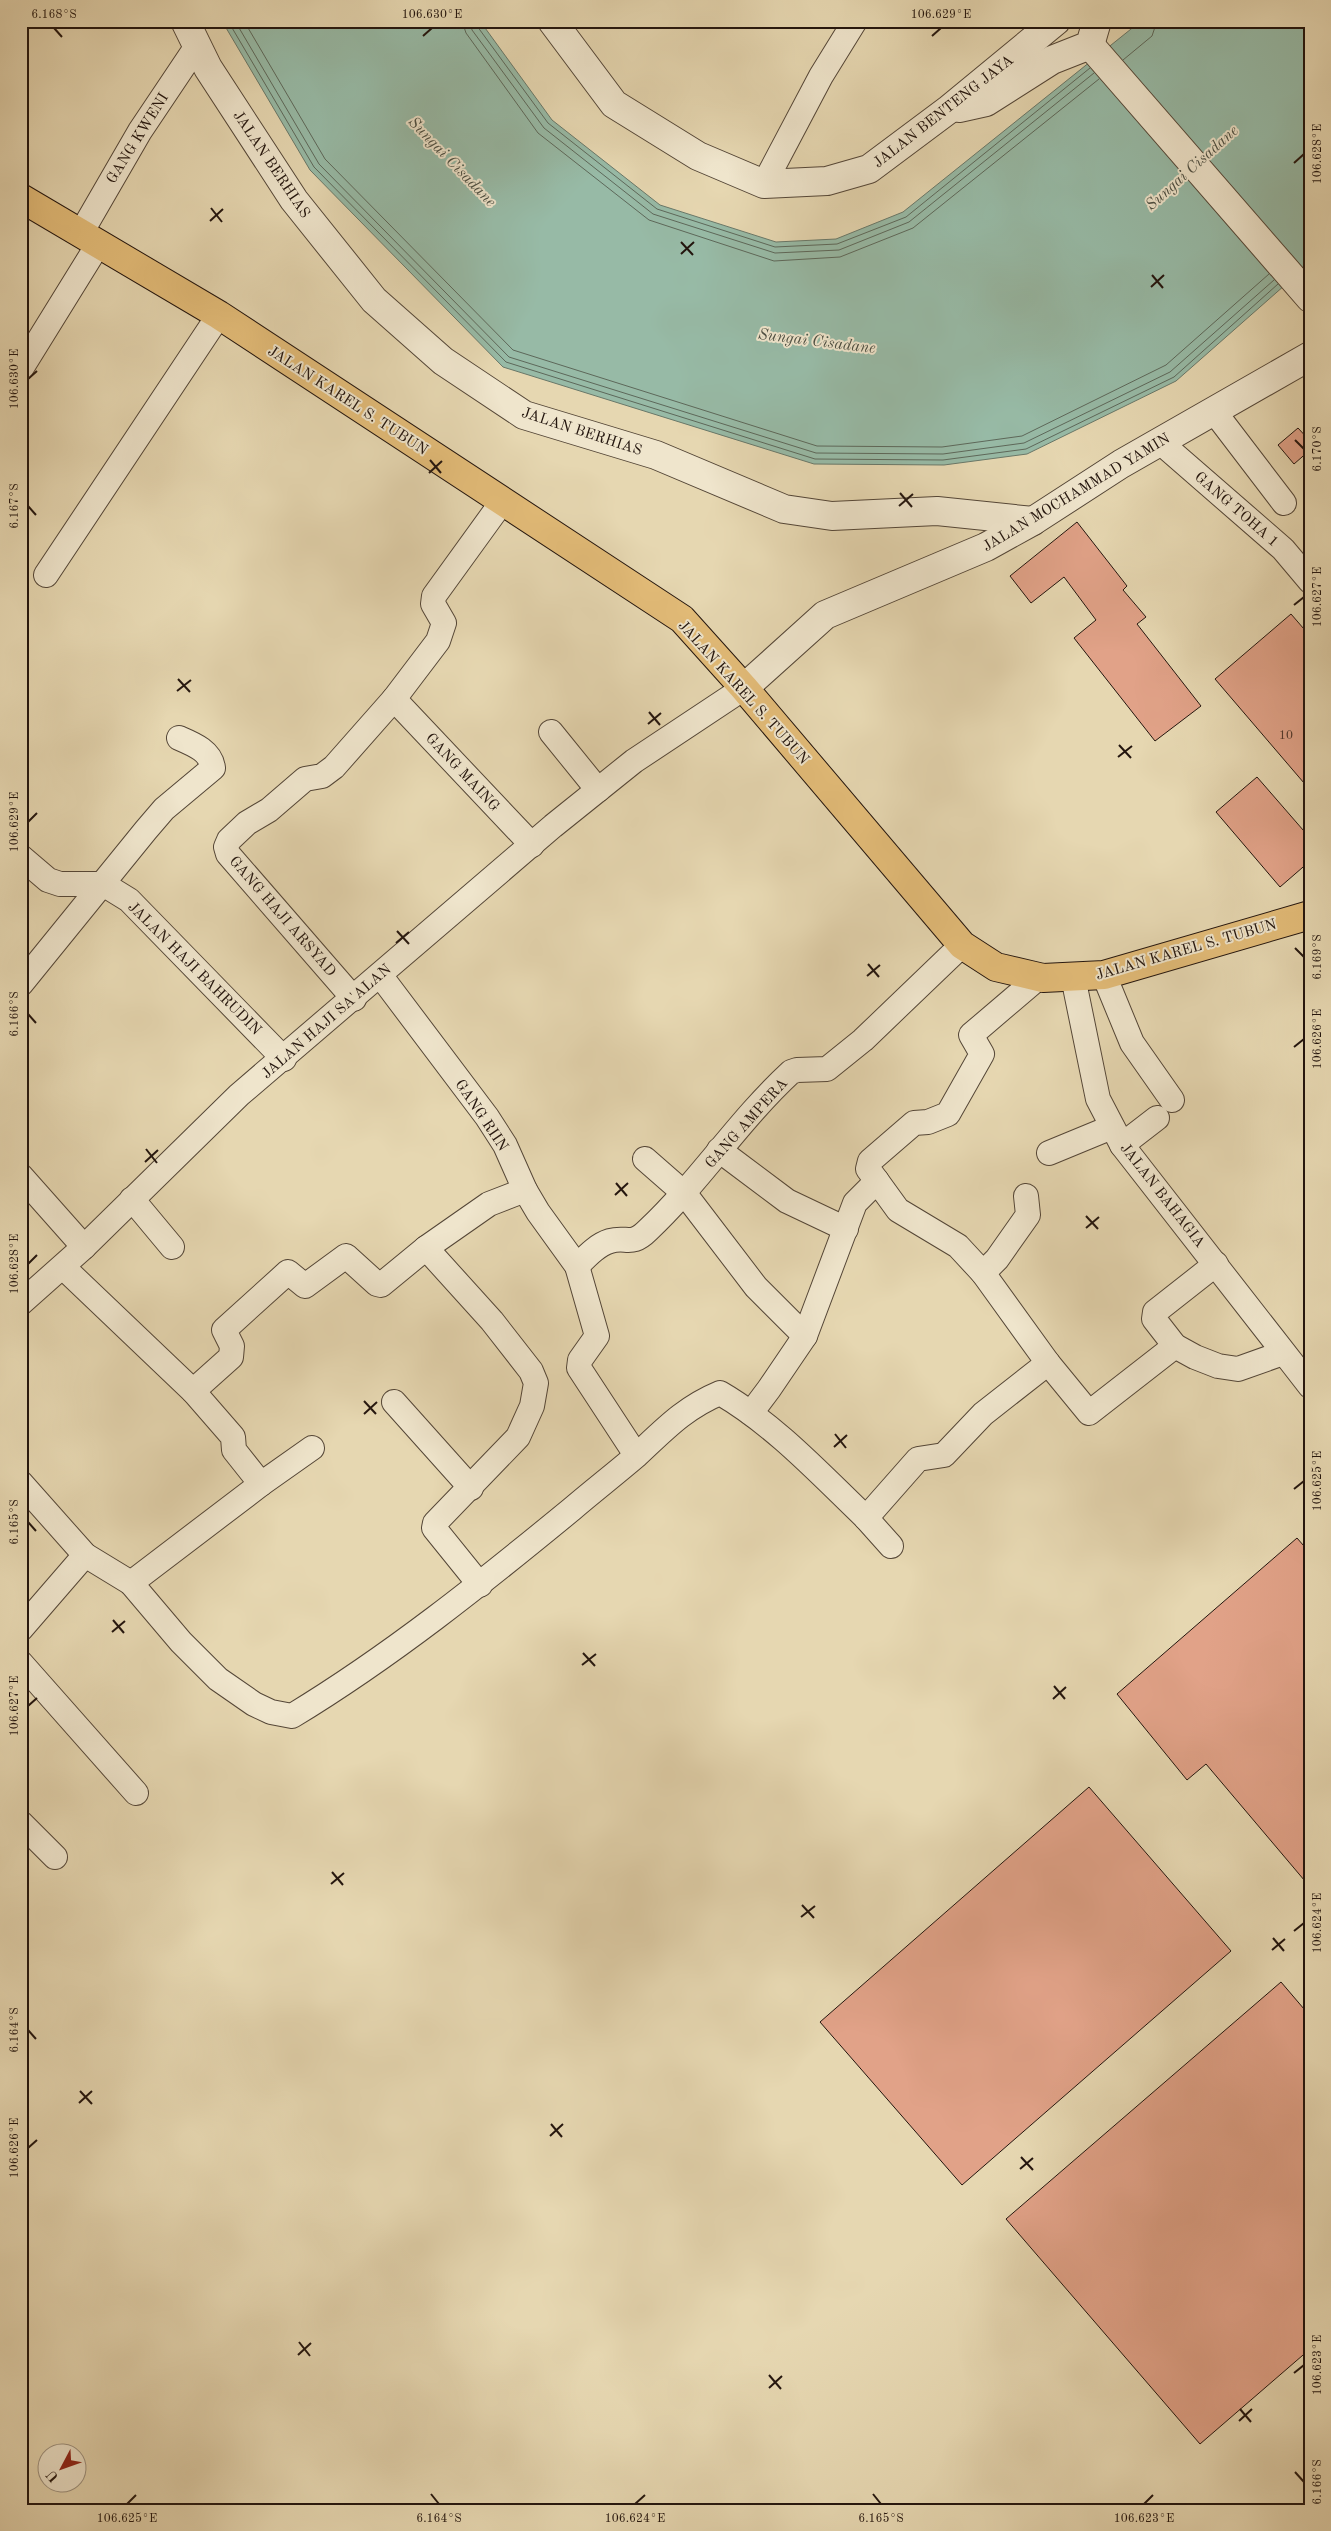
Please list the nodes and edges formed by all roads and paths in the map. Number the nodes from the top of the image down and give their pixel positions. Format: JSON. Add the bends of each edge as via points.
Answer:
{"nodes":[{"id":1,"x":185,"y":21,"type":"edge"},
{"id":2,"x":552,"y":21,"type":"edge"},
{"id":3,"x":855,"y":21,"type":"edge"},
{"id":4,"x":1056,"y":21,"type":"edge"},
{"id":5,"x":1095,"y":39,"type":"edge"},
{"id":6,"x":197,"y":46,"type":"junction"},
{"id":7,"x":948,"y":110,"type":"junction"},
{"id":8,"x":764,"y":184,"type":"junction"},
{"id":9,"x":21,"y":198,"type":"edge"},
{"id":10,"x":90,"y":238,"type":"junction"},
{"id":11,"x":1304,"y":292,"type":"edge"},
{"id":12,"x":219,"y":315,"type":"junction"},
{"id":13,"x":1310,"y":356,"type":"edge"},
{"id":14,"x":21,"y":369,"type":"edge"},
{"id":15,"x":1213,"y":410,"type":"junction"},
{"id":16,"x":1160,"y":442,"type":"junction"},
{"id":17,"x":502,"y":502,"type":"junction"},
{"id":18,"x":1284,"y":503,"type":"dead end"},
{"id":19,"x":1033,"y":521,"type":"junction"},
{"id":20,"x":46,"y":575,"type":"dead end"},
{"id":21,"x":1310,"y":582,"type":"edge"},
{"id":22,"x":744,"y":688,"type":"junction"},
{"id":23,"x":394,"y":699,"type":"junction"},
{"id":24,"x":551,"y":732,"type":"dead end"},
{"id":25,"x":179,"y":738,"type":"dead end"},
{"id":26,"x":598,"y":790,"type":"junction"},
{"id":27,"x":532,"y":844,"type":"junction"},
{"id":28,"x":21,"y":856,"type":"edge"},
{"id":29,"x":103,"y":884,"type":"junction"},
{"id":30,"x":1310,"y":915,"type":"edge"},
{"id":31,"x":962,"y":945,"type":"junction"},
{"id":32,"x":380,"y":975,"type":"junction"},
{"id":33,"x":1104,"y":975,"type":"junction"},
{"id":34,"x":1039,"y":977,"type":"junction"},
{"id":35,"x":1073,"y":977,"type":"junction"},
{"id":36,"x":21,"y":984,"type":"edge"},
{"id":37,"x":354,"y":999,"type":"junction"},
{"id":38,"x":284,"y":1058,"type":"junction"},
{"id":39,"x":1117,"y":1136,"type":"junction"},
{"id":40,"x":719,"y":1150,"type":"junction"},
{"id":41,"x":1049,"y":1153,"type":"dead end"},
{"id":42,"x":645,"y":1159,"type":"dead end"},
{"id":43,"x":21,"y":1176,"type":"edge"},
{"id":44,"x":877,"y":1181,"type":"junction"},
{"id":45,"x":526,"y":1190,"type":"junction"},
{"id":46,"x":685,"y":1194,"type":"junction"},
{"id":47,"x":1026,"y":1196,"type":"dead end"},
{"id":48,"x":132,"y":1199,"type":"junction"},
{"id":49,"x":846,"y":1229,"type":"junction"},
{"id":50,"x":84,"y":1247,"type":"junction"},
{"id":51,"x":172,"y":1247,"type":"dead end"},
{"id":52,"x":426,"y":1248,"type":"junction"},
{"id":53,"x":1216,"y":1264,"type":"junction"},
{"id":54,"x":577,"y":1266,"type":"junction"},
{"id":55,"x":63,"y":1267,"type":"junction"},
{"id":56,"x":983,"y":1273,"type":"junction"},
{"id":57,"x":21,"y":1303,"type":"edge"},
{"id":58,"x":805,"y":1336,"type":"junction"},
{"id":59,"x":1175,"y":1346,"type":"junction"},
{"id":60,"x":1283,"y":1353,"type":"junction"},
{"id":61,"x":1048,"y":1363,"type":"junction"},
{"id":62,"x":1310,"y":1386,"type":"edge"},
{"id":63,"x":193,"y":1391,"type":"junction"},
{"id":64,"x":394,"y":1402,"type":"dead end"},
{"id":65,"x":751,"y":1413,"type":"junction"},
{"id":66,"x":312,"y":1448,"type":"dead end"},
{"id":67,"x":636,"y":1455,"type":"junction"},
{"id":68,"x":21,"y":1483,"type":"edge"},
{"id":69,"x":261,"y":1484,"type":"junction"},
{"id":70,"x":471,"y":1488,"type":"junction"},
{"id":71,"x":866,"y":1518,"type":"junction"},
{"id":72,"x":892,"y":1546,"type":"dead end"},
{"id":73,"x":86,"y":1554,"type":"junction"},
{"id":74,"x":132,"y":1583,"type":"junction"},
{"id":75,"x":480,"y":1585,"type":"junction"},
{"id":76,"x":21,"y":1629,"type":"edge"},
{"id":77,"x":21,"y":1663,"type":"edge"},
{"id":78,"x":136,"y":1793,"type":"dead end"},
{"id":79,"x":21,"y":1824,"type":"edge"},
{"id":80,"x":55,"y":1857,"type":"dead end"}],
"edges":[{"from":1,"to":6,"type":"street","name":"JALAN BERHIAS"},
{"from":2,"to":8,"type":"street","name":"JALAN BENTENG JAYA","via":[[614,104],[698,156]]},
{"from":3,"to":8,"type":"street","via":[[821,76]]},
{"from":4,"to":7,"type":"street","name":"JALAN BENTENG JAYA"},
{"from":5,"to":7,"type":"street","via":[[1052,60],[986,102]]},
{"from":5,"to":11,"type":"street"},
{"from":6,"to":10,"type":"street","name":"GANG KWENI","via":[[140,131]]},
{"from":6,"to":19,"type":"street","name":"JALAN BERHIAS","via":[[294,200],[374,300],[443,362],[524,415],[656,455],[784,509],[832,516],[937,511]]},
{"from":7,"to":8,"type":"street","name":"JALAN BENTENG JAYA","via":[[869,169],[827,181]]},
{"from":9,"to":10,"type":"highway","name":"JALAN KAREL S. TUBUN"},
{"from":10,"to":12,"type":"highway","name":"JALAN KAREL S. TUBUN"},
{"from":10,"to":14,"type":"street","name":"GANG KWENI"},
{"from":12,"to":17,"type":"highway","name":"JALAN KAREL S. TUBUN"},
{"from":12,"to":20,"type":"street"},
{"from":13,"to":15,"type":"street","name":"JALAN MOCHAMMAD YAMIN"},
{"from":15,"to":16,"type":"street","name":"JALAN MOCHAMMAD YAMIN"},
{"from":15,"to":18,"type":"street"},
{"from":16,"to":19,"type":"street","name":"JALAN MOCHAMMAD YAMIN"},
{"from":16,"to":21,"type":"street","name":"GANG TOHA 1","via":[[1283,549]]},
{"from":17,"to":22,"type":"highway","name":"JALAN KAREL S. TUBUN","via":[[682,619]]},
{"from":17,"to":23,"type":"street","via":[[434,596],[433,604],[444,628],[438,642]]},
{"from":19,"to":22,"type":"street","name":"JALAN MOCHAMMAD YAMIN","via":[[986,547],[824,615]]},
{"from":22,"to":26,"type":"street","name":"JALAN HAJI SA'ALAN","via":[[634,761]]},
{"from":22,"to":31,"type":"highway","name":"JALAN KAREL S. TUBUN"},
{"from":23,"to":27,"type":"street","name":"GANG MAING"},
{"from":23,"to":37,"type":"street","name":"GANG HAJI ARSYAD","via":[[334,767],[322,776],[302,781],[269,810],[247,823],[226,847],[228,854]]},
{"from":24,"to":26,"type":"street"},
{"from":25,"to":29,"type":"street","via":[[197,746],[208,756],[213,768],[164,810]]},
{"from":26,"to":27,"type":"street","name":"JALAN HAJI SA'ALAN"},
{"from":27,"to":32,"type":"street","name":"JALAN HAJI SA'ALAN"},
{"from":28,"to":29,"type":"street","via":[[39,874],[60,884]]},
{"from":29,"to":36,"type":"street"},
{"from":29,"to":38,"type":"street","name":"JALAN HAJI BAHRUDIN","via":[[129,900]]},
{"from":30,"to":33,"type":"highway","name":"JALAN KAREL S. TUBUN"},
{"from":31,"to":34,"type":"highway","name":"JALAN KAREL S. TUBUN","via":[[996,967]]},
{"from":31,"to":40,"type":"street","name":"GANG AMPERA","via":[[863,1040],[827,1069],[791,1072]]},
{"from":32,"to":37,"type":"street","name":"JALAN HAJI SA'ALAN"},
{"from":32,"to":45,"type":"street","name":"GANG RIIN","via":[[487,1117],[505,1145]]},
{"from":33,"to":35,"type":"highway","name":"JALAN KAREL S. TUBUN"},
{"from":33,"to":39,"type":"street","via":[[1132,1044],[1164,1109]]},
{"from":34,"to":35,"type":"highway","name":"JALAN KAREL S. TUBUN"},
{"from":34,"to":44,"type":"street","via":[[971,1035],[982,1054],[953,1109],[939,1119],[914,1123],[870,1160],[868,1169]]},
{"from":35,"to":39,"type":"street","name":"JALAN BAHAGIA","via":[[1098,1099]]},
{"from":37,"to":38,"type":"street","name":"JALAN HAJI SA'ALAN"},
{"from":38,"to":48,"type":"street","name":"JALAN HAJI SA'ALAN","via":[[239,1095]]},
{"from":39,"to":41,"type":"street"},
{"from":39,"to":53,"type":"street","name":"JALAN BAHAGIA"},
{"from":40,"to":46,"type":"street","name":"GANG AMPERA"},
{"from":40,"to":49,"type":"street","via":[[787,1201]]},
{"from":42,"to":46,"type":"street"},
{"from":43,"to":50,"type":"street"},
{"from":44,"to":49,"type":"street","via":[[855,1203]]},
{"from":44,"to":56,"type":"street","via":[[898,1210],[958,1246]]},
{"from":45,"to":52,"type":"street","via":[[489,1204]]},
{"from":45,"to":54,"type":"street","name":"GANG RIIN"},
{"from":46,"to":54,"type":"street","name":"GANG AMPERA","via":[[635,1240],[612,1240]]},
{"from":46,"to":58,"type":"street","via":[[756,1287]]},
{"from":47,"to":56,"type":"street","via":[[1028,1215]]},
{"from":48,"to":50,"type":"street","name":"JALAN HAJI SA'ALAN"},
{"from":48,"to":51,"type":"street"},
{"from":49,"to":58,"type":"street"},
{"from":50,"to":55,"type":"street","name":"JALAN HAJI SA'ALAN"},
{"from":52,"to":63,"type":"street","via":[[379,1285],[346,1256],[305,1286],[288,1272],[224,1330],[232,1346],[231,1357]]},
{"from":52,"to":70,"type":"street","via":[[492,1321],[531,1371],[536,1383],[532,1406],[518,1437]]},
{"from":53,"to":59,"type":"street","via":[[1154,1314],[1154,1319]]},
{"from":53,"to":60,"type":"street","name":"JALAN BAHAGIA"},
{"from":54,"to":67,"type":"street","name":"GANG RIIN","via":[[597,1336],[580,1360],[579,1368]]},
{"from":55,"to":57,"type":"street","name":"JALAN HAJI SA'ALAN"},
{"from":55,"to":63,"type":"street"},
{"from":56,"to":61,"type":"street"},
{"from":58,"to":65,"type":"street"},
{"from":59,"to":60,"type":"street","via":[[1218,1366],[1238,1369]]},
{"from":59,"to":61,"type":"street","via":[[1089,1413]]},
{"from":60,"to":62,"type":"street","name":"JALAN BAHAGIA"},
{"from":61,"to":71,"type":"street","via":[[983,1414],[944,1455],[918,1459]]},
{"from":63,"to":69,"type":"street","via":[[233,1436],[234,1450]]},
{"from":64,"to":70,"type":"street"},
{"from":65,"to":67,"type":"street","via":[[720,1393],[670,1422]]},
{"from":65,"to":71,"type":"street"},
{"from":66,"to":69,"type":"street"},
{"from":67,"to":75,"type":"street"},
{"from":68,"to":73,"type":"street"},
{"from":69,"to":74,"type":"street"},
{"from":70,"to":75,"type":"street","via":[[438,1518],[434,1528]]},
{"from":71,"to":72,"type":"street"},
{"from":73,"to":74,"type":"street"},
{"from":73,"to":76,"type":"street"},
{"from":74,"to":75,"type":"street","via":[[181,1642],[218,1679],[254,1704],[271,1712],[292,1716],[346,1683]]},
{"from":77,"to":78,"type":"street"},
{"from":79,"to":80,"type":"street"}]}
